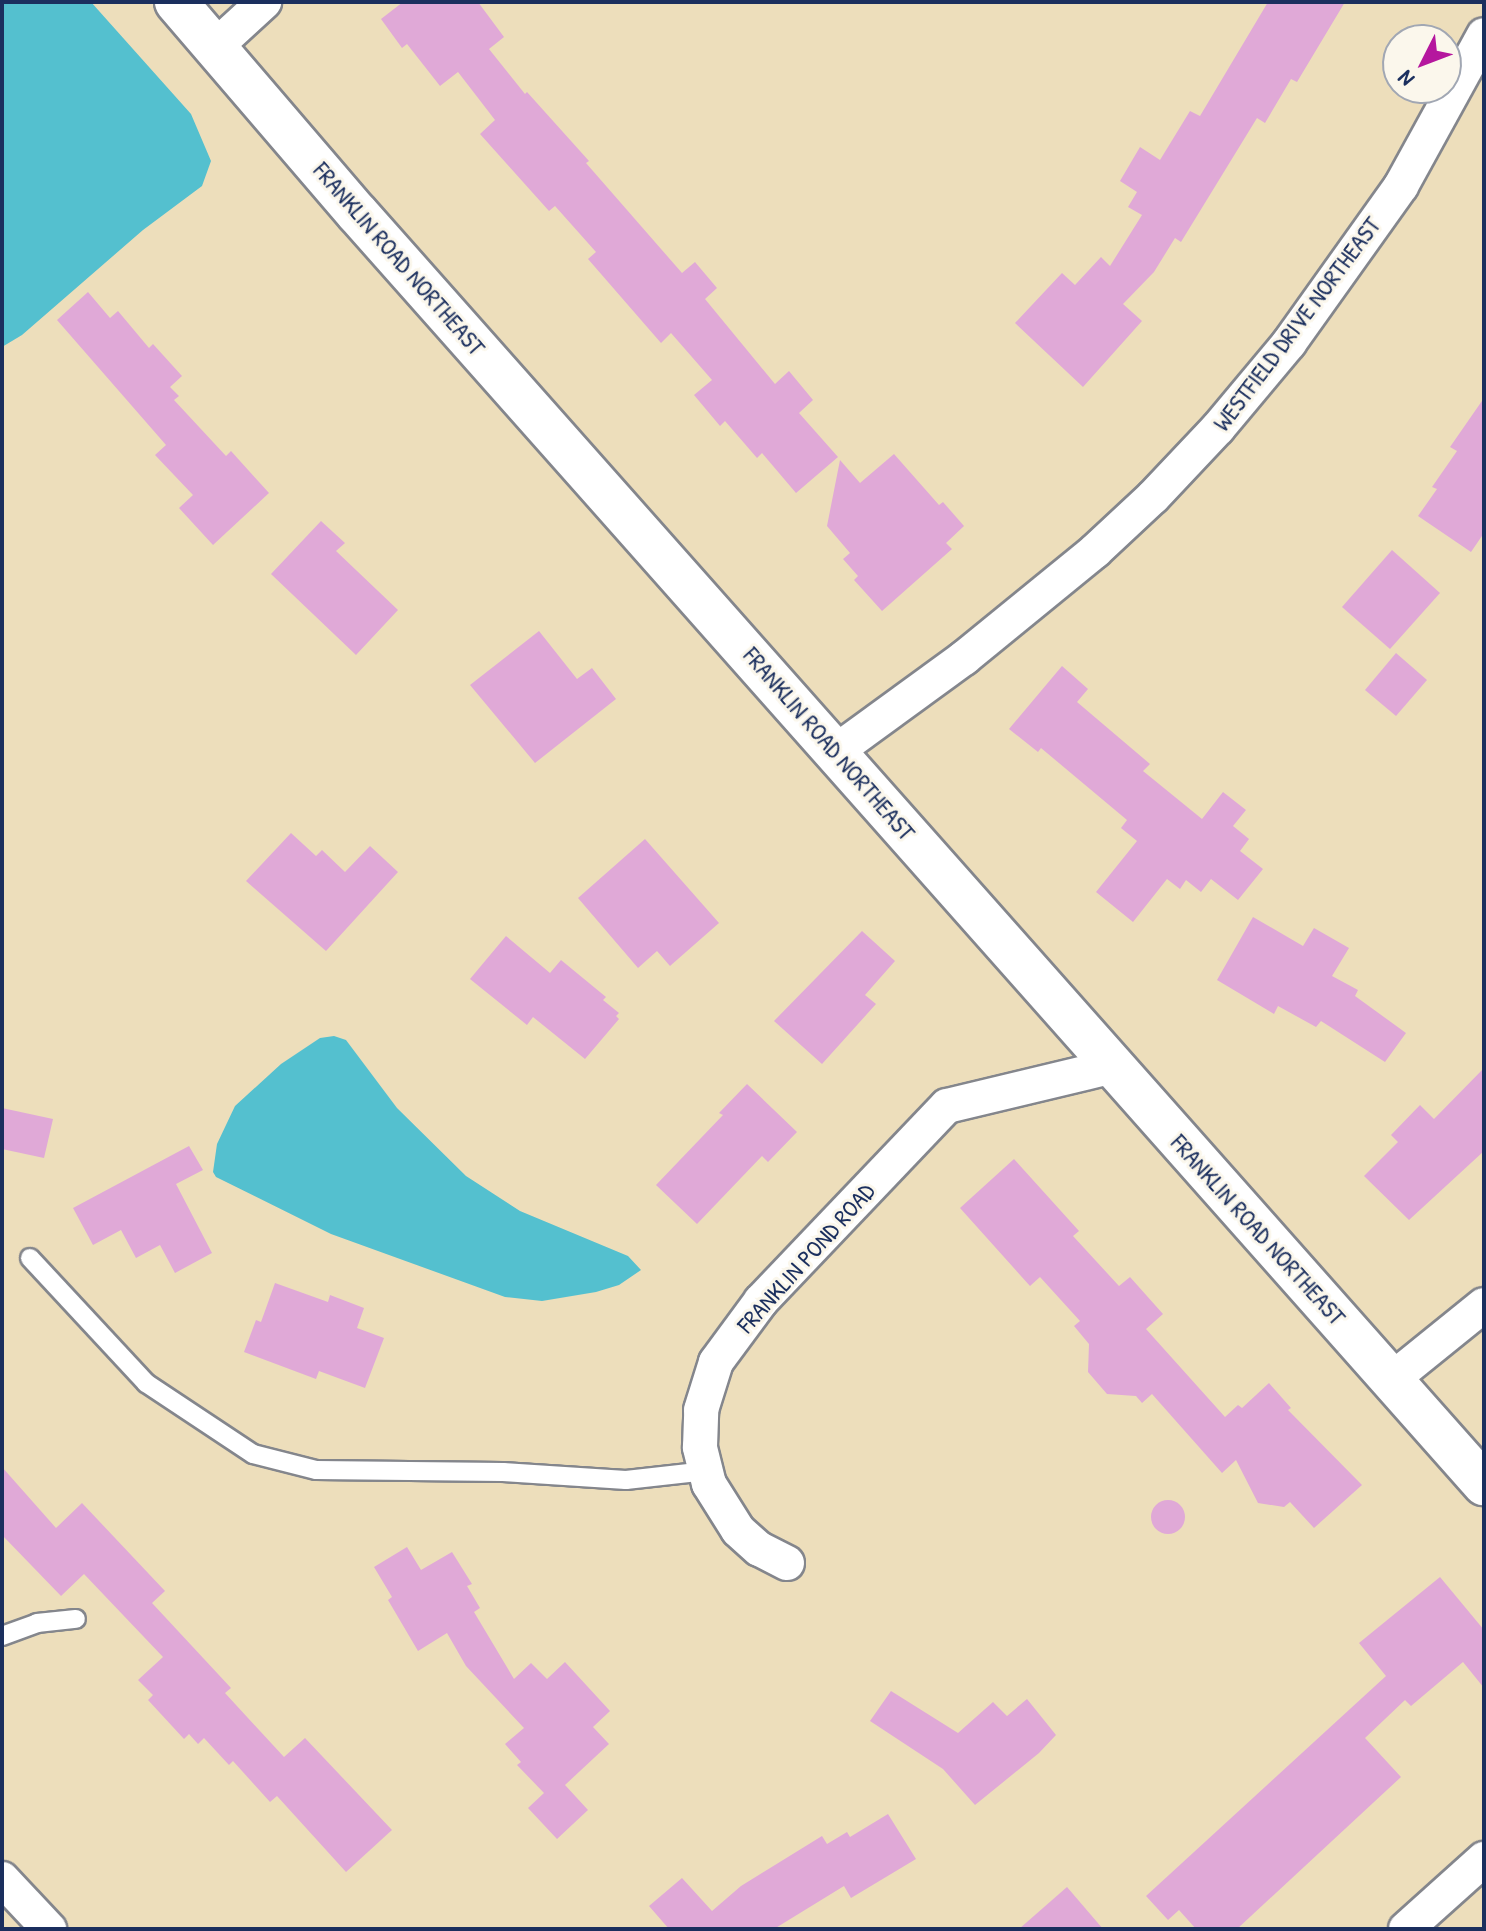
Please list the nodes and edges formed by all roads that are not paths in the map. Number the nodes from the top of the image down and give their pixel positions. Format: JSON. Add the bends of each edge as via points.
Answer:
{"nodes":[{"id":1,"x":176,"y":2,"type":"edge"},
{"id":2,"x":264,"y":2,"type":"edge"},
{"id":3,"x":1484,"y":35,"type":"edge"},
{"id":4,"x":215,"y":47,"type":"junction"},
{"id":5,"x":835,"y":752,"type":"junction"},
{"id":6,"x":1113,"y":1066,"type":"junction"},
{"id":7,"x":30,"y":1258,"type":"dead end"},
{"id":8,"x":1484,"y":1305,"type":"edge"},
{"id":9,"x":1391,"y":1380,"type":"junction"},
{"id":10,"x":706,"y":1471,"type":"junction"},
{"id":11,"x":1484,"y":1484,"type":"edge"},
{"id":12,"x":787,"y":1563,"type":"dead end"},
{"id":13,"x":76,"y":1619,"type":"dead end"},
{"id":14,"x":2,"y":1636,"type":"edge"},
{"id":15,"x":1484,"y":1859,"type":"edge"},
{"id":16,"x":2,"y":1879,"type":"edge"},
{"id":17,"x":49,"y":1929,"type":"edge"},
{"id":18,"x":1406,"y":1929,"type":"edge"}],
"edges":[{"from":1,"to":4,"type":"street","name":"FRANKLIN ROAD NORTHEAST"},
{"from":2,"to":4,"type":"street"},
{"from":3,"to":5,"type":"street","name":"WESTFIELD DRIVE NORTHEAST","via":[[1401,186],[1289,343],[1218,428],[1095,551],[964,658]]},
{"from":4,"to":5,"type":"street","name":"FRANKLIN ROAD NORTHEAST"},
{"from":5,"to":6,"type":"street","name":"FRANKLIN ROAD NORTHEAST"},
{"from":6,"to":9,"type":"street","name":"FRANKLIN ROAD NORTHEAST"},
{"from":6,"to":10,"type":"street","name":"FRANKLIN POND ROAD","via":[[947,1106],[761,1301],[716,1362],[701,1410],[700,1447]]},
{"from":7,"to":10,"type":"lane","via":[[146,1383],[253,1454],[316,1470],[503,1472],[626,1480]]},
{"from":8,"to":9,"type":"street"},
{"from":9,"to":11,"type":"street","name":"FRANKLIN ROAD NORTHEAST"},
{"from":10,"to":12,"type":"street","name":"FRANKLIN POND ROAD","via":[[720,1508],[738,1530],[759,1549]]},
{"from":13,"to":14,"type":"lane","via":[[37,1623]]},
{"from":15,"to":18,"type":"street"},
{"from":16,"to":17,"type":"street"}]}
